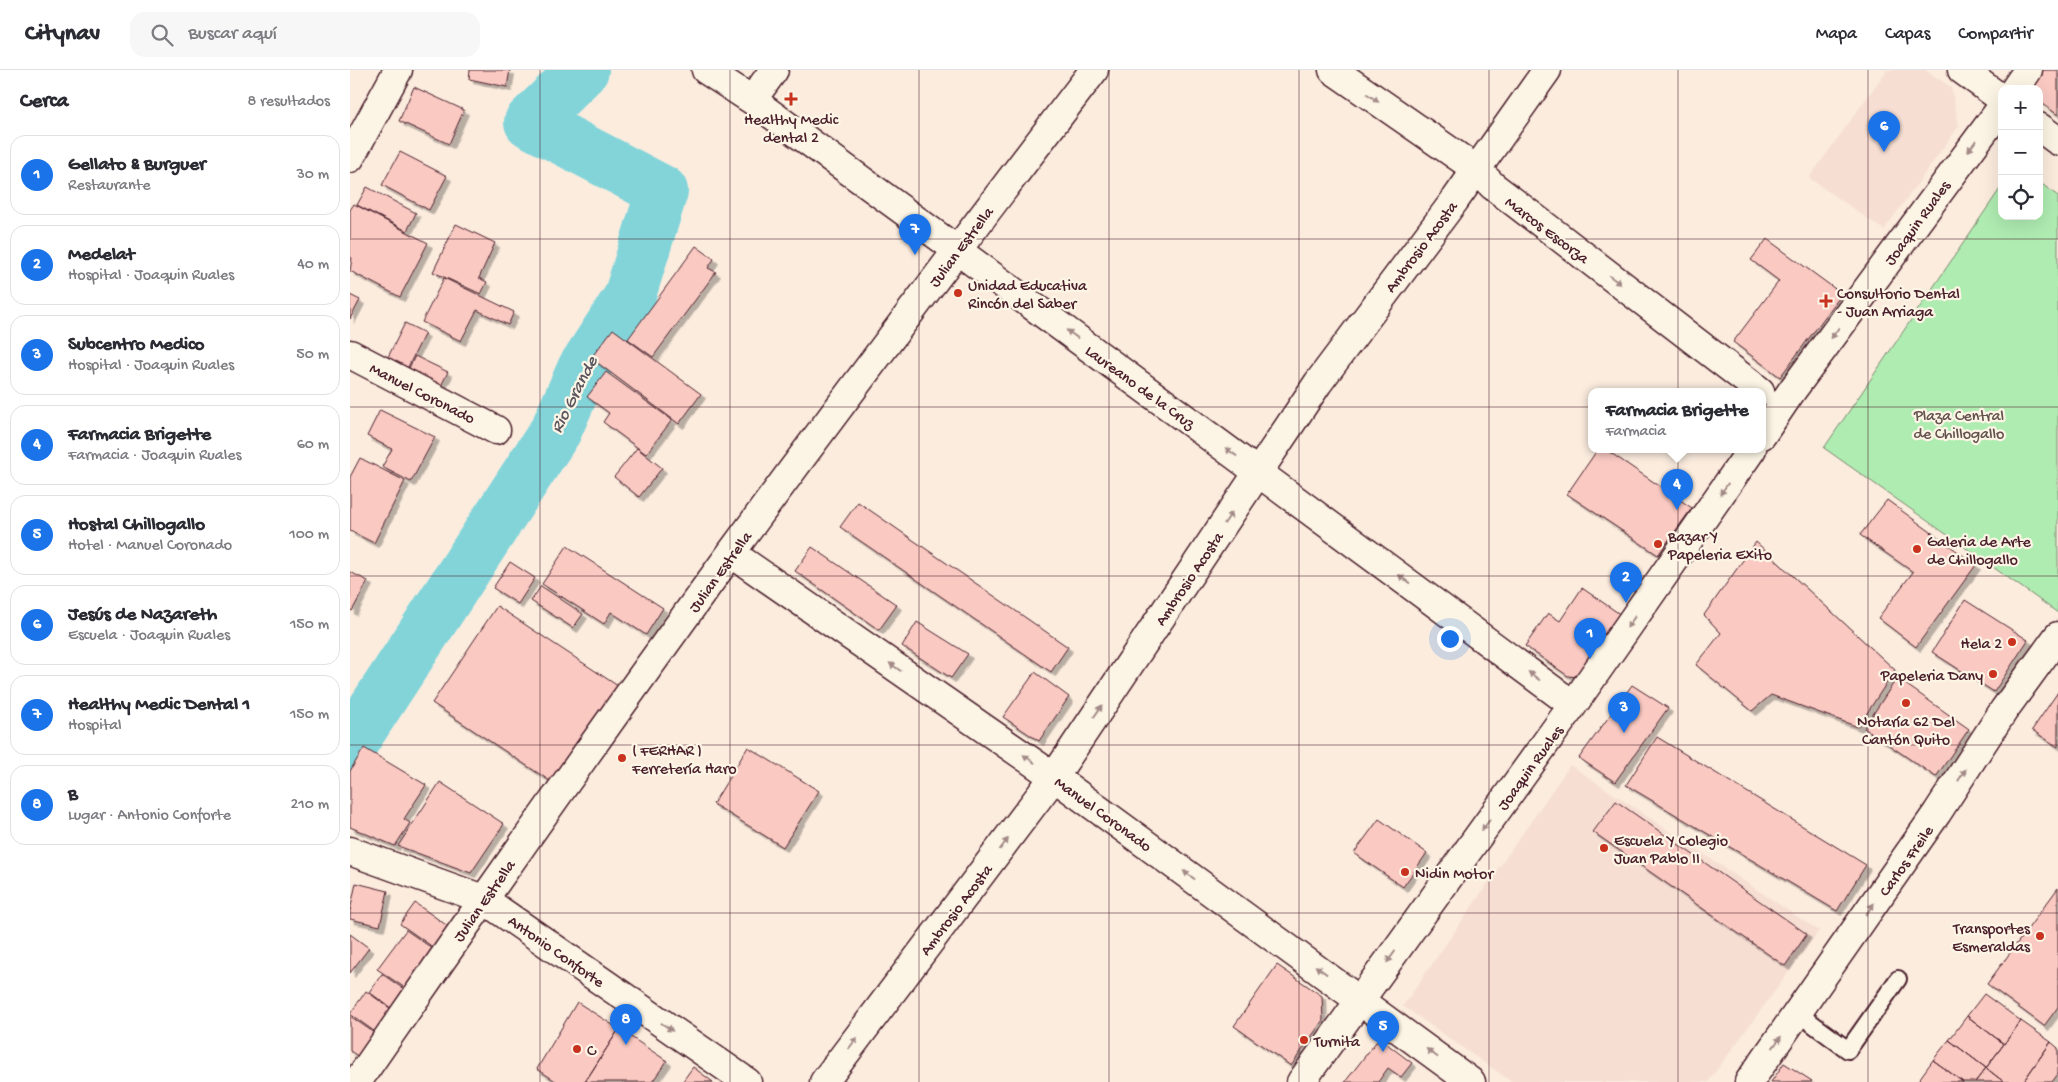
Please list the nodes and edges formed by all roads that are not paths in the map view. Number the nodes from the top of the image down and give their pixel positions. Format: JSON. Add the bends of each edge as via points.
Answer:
{"nodes":[{"id":1,"x":398,"y":70,"type":"edge"},
{"id":2,"x":706,"y":70,"type":"edge"},
{"id":3,"x":774,"y":70,"type":"edge"},
{"id":4,"x":1094,"y":70,"type":"edge"},
{"id":5,"x":1333,"y":70,"type":"edge"},
{"id":6,"x":1547,"y":70,"type":"edge"},
{"id":7,"x":1962,"y":70,"type":"edge"},
{"id":8,"x":2028,"y":70,"type":"edge"},
{"id":9,"x":2018,"y":85,"type":"edge"},
{"id":10,"x":1998,"y":96,"type":"edge"},
{"id":11,"x":752,"y":100,"type":"junction"},
{"id":12,"x":1998,"y":112,"type":"edge"},
{"id":13,"x":2043,"y":130,"type":"edge"},
{"id":14,"x":2058,"y":141,"type":"edge"},
{"id":15,"x":350,"y":158,"type":"edge"},
{"id":16,"x":1476,"y":169,"type":"junction"},
{"id":17,"x":957,"y":250,"type":"junction"},
{"id":18,"x":350,"y":354,"type":"edge"},
{"id":19,"x":1756,"y":388,"type":"edge"},
{"id":20,"x":1768,"y":397,"type":"edge"},
{"id":21,"x":1766,"y":410,"type":"edge"},
{"id":22,"x":496,"y":430,"type":"dead end"},
{"id":23,"x":1749,"y":453,"type":"edge"},
{"id":24,"x":1259,"y":472,"type":"junction"},
{"id":25,"x":731,"y":553,"type":"junction"},
{"id":26,"x":2058,"y":636,"type":"edge"},
{"id":27,"x":1573,"y":705,"type":"junction"},
{"id":28,"x":1054,"y":777,"type":"junction"},
{"id":29,"x":361,"y":854,"type":"edge"},
{"id":30,"x":483,"y":899,"type":"junction"},
{"id":31,"x":1898,"y":979,"type":"dead end"},
{"id":32,"x":1360,"y":999,"type":"junction"},
{"id":33,"x":1798,"y":1013,"type":"junction"},
{"id":34,"x":357,"y":1082,"type":"edge"},
{"id":35,"x":747,"y":1082,"type":"edge"},
{"id":36,"x":824,"y":1082,"type":"edge"},
{"id":37,"x":1301,"y":1082,"type":"edge"},
{"id":38,"x":1471,"y":1082,"type":"edge"},
{"id":39,"x":1749,"y":1082,"type":"edge"}],
"edges":[{"from":1,"to":15,"type":"street"},
{"from":2,"to":11,"type":"street","name":"Laureano de la Cruz"},
{"from":3,"to":11,"type":"street"},
{"from":4,"to":17,"type":"street","name":"Julian Estrella"},
{"from":5,"to":16,"type":"street","name":"Marcos Escorza","one_way":true},
{"from":6,"to":16,"type":"street","name":"Ambrosio Acosta"},
{"from":7,"to":10,"type":"street"},
{"from":8,"to":9,"type":"street"},
{"from":11,"to":17,"type":"street","name":"Laureano de la Cruz"},
{"from":12,"to":20,"type":"street","name":"Joaquin Ruales","one_way":true},
{"from":13,"to":14,"type":"street"},
{"from":16,"to":19,"type":"street","name":"Marcos Escorza","one_way":true,"via":[[1493,186]]},
{"from":16,"to":24,"type":"street","name":"Ambrosio Acosta","via":[[1318,383]]},
{"from":24,"to":17,"type":"street","name":"Laureano de la Cruz","one_way":true},
{"from":17,"to":25,"type":"street","name":"Julian Estrella"},
{"from":18,"to":22,"type":"street","name":"Manuel Coronado"},
{"from":20,"to":21,"type":"street","name":"Joaquin Ruales"},
{"from":23,"to":27,"type":"street","name":"Joaquin Ruales","one_way":true},
{"from":27,"to":24,"type":"street","name":"Laureano de la Cruz","one_way":true},
{"from":28,"to":24,"type":"street","name":"Ambrosio Acosta","one_way":true},
{"from":28,"to":25,"type":"street","name":"Manuel Coronado","one_way":true},
{"from":25,"to":30,"type":"street","name":"Julian Estrella"},
{"from":33,"to":26,"type":"street","name":"Carlos Freile","one_way":true},
{"from":27,"to":32,"type":"street","name":"Joaquin Ruales","one_way":true},
{"from":32,"to":28,"type":"street","name":"Manuel Coronado","one_way":true},
{"from":36,"to":28,"type":"street","name":"Ambrosio Acosta","one_way":true},
{"from":29,"to":30,"type":"street","name":"Antonio Conforte"},
{"from":30,"to":34,"type":"street","name":"Julian Estrella"},
{"from":30,"to":35,"type":"street","name":"Antonio Conforte","one_way":true},
{"from":31,"to":33,"type":"lane","via":[[1848,1050]]},
{"from":32,"to":37,"type":"street","name":"Joaquin Ruales"},
{"from":38,"to":32,"type":"street","name":"Manuel Coronado","one_way":true},
{"from":39,"to":33,"type":"street","name":"Carlos Freile","one_way":true}]}
